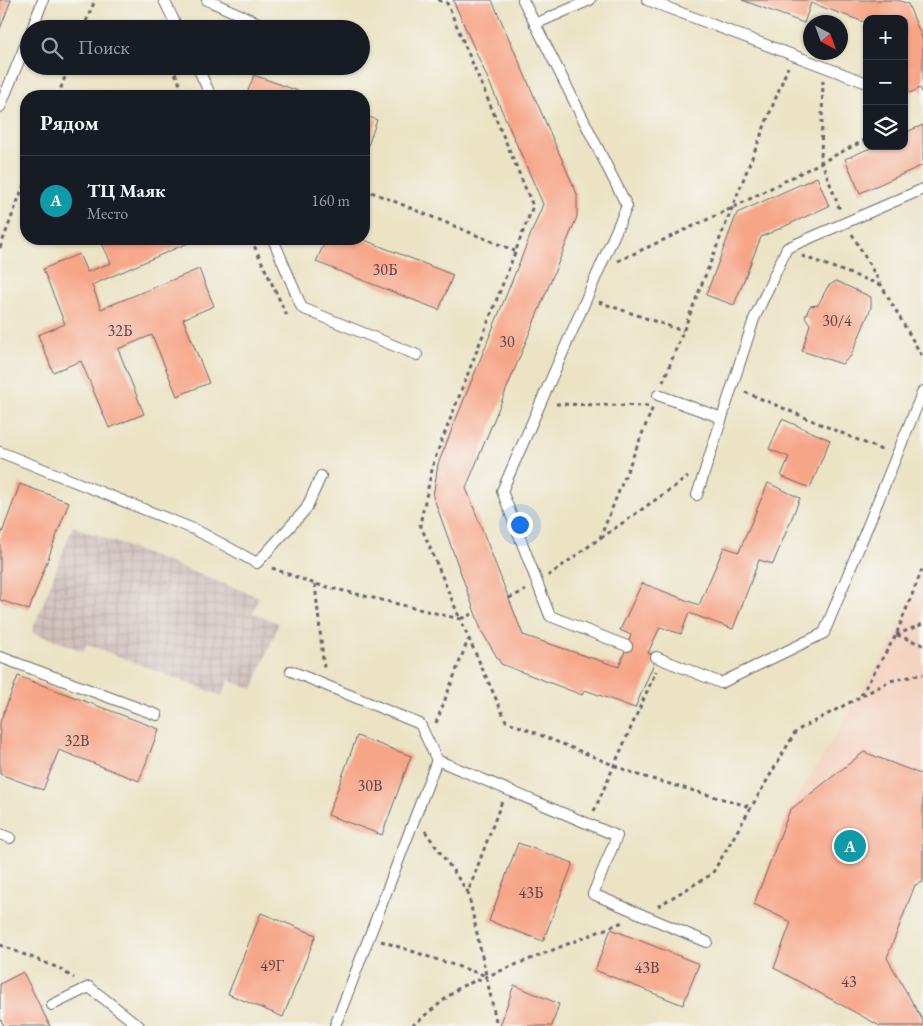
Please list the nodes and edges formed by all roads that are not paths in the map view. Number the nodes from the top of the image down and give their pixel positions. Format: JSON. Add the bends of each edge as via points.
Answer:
{"nodes":[{"id":1,"x":43,"y":0,"type":"edge"},
{"id":2,"x":164,"y":0,"type":"edge"},
{"id":3,"x":207,"y":0,"type":"edge"},
{"id":4,"x":523,"y":0,"type":"edge"},
{"id":5,"x":590,"y":0,"type":"edge"},
{"id":6,"x":647,"y":0,"type":"edge"},
{"id":7,"x":35,"y":20,"type":"edge"},
{"id":8,"x":174,"y":20,"type":"edge"},
{"id":9,"x":252,"y":20,"type":"edge"},
{"id":10,"x":535,"y":24,"type":"junction"},
{"id":11,"x":20,"y":58,"type":"edge"},
{"id":12,"x":201,"y":75,"type":"edge"},
{"id":13,"x":863,"y":82,"type":"edge"},
{"id":14,"x":208,"y":90,"type":"edge"},
{"id":15,"x":0,"y":107,"type":"edge"},
{"id":16,"x":923,"y":189,"type":"edge"},
{"id":17,"x":276,"y":245,"type":"edge"},
{"id":18,"x":417,"y":355,"type":"dead end"},
{"id":19,"x":923,"y":391,"type":"edge"},
{"id":20,"x":658,"y":395,"type":"road end"},
{"id":21,"x":722,"y":418,"type":"junction"},
{"id":22,"x":0,"y":452,"type":"edge"},
{"id":23,"x":322,"y":476,"type":"dead end"},
{"id":24,"x":697,"y":495,"type":"dead end"},
{"id":25,"x":627,"y":646,"type":"dead end"},
{"id":26,"x":0,"y":657,"type":"edge"},
{"id":27,"x":659,"y":658,"type":"road end"},
{"id":28,"x":291,"y":671,"type":"dead end"},
{"id":29,"x":157,"y":715,"type":"dead end"},
{"id":30,"x":437,"y":760,"type":"junction"},
{"id":31,"x":707,"y":942,"type":"dead end"},
{"id":32,"x":52,"y":1005,"type":"dead end"},
{"id":33,"x":139,"y":1026,"type":"edge"},
{"id":34,"x":335,"y":1026,"type":"edge"}],
"edges":[{"from":1,"to":7,"type":"lane"},
{"from":2,"to":8,"type":"lane"},
{"from":3,"to":9,"type":"lane"},
{"from":4,"to":10,"type":"lane"},
{"from":5,"to":10,"type":"lane"},
{"from":6,"to":13,"type":"lane"},
{"from":10,"to":25,"type":"lane","via":[[626,206],[502,491],[550,616]]},
{"from":11,"to":15,"type":"lane"},
{"from":12,"to":14,"type":"lane"},
{"from":16,"to":21,"type":"lane","via":[[787,248],[754,320]]},
{"from":17,"to":18,"type":"lane","via":[[302,308]]},
{"from":19,"to":27,"type":"lane","via":[[824,633],[721,683]]},
{"from":20,"to":21,"type":"lane"},
{"from":21,"to":24,"type":"lane"},
{"from":22,"to":23,"type":"lane","via":[[196,530],[257,563],[306,509]]},
{"from":26,"to":29,"type":"lane"},
{"from":28,"to":30,"type":"lane","via":[[420,724]]},
{"from":30,"to":31,"type":"lane","via":[[618,836],[593,894]]},
{"from":30,"to":34,"type":"lane"},
{"from":32,"to":33,"type":"lane","via":[[89,987]]}]}
